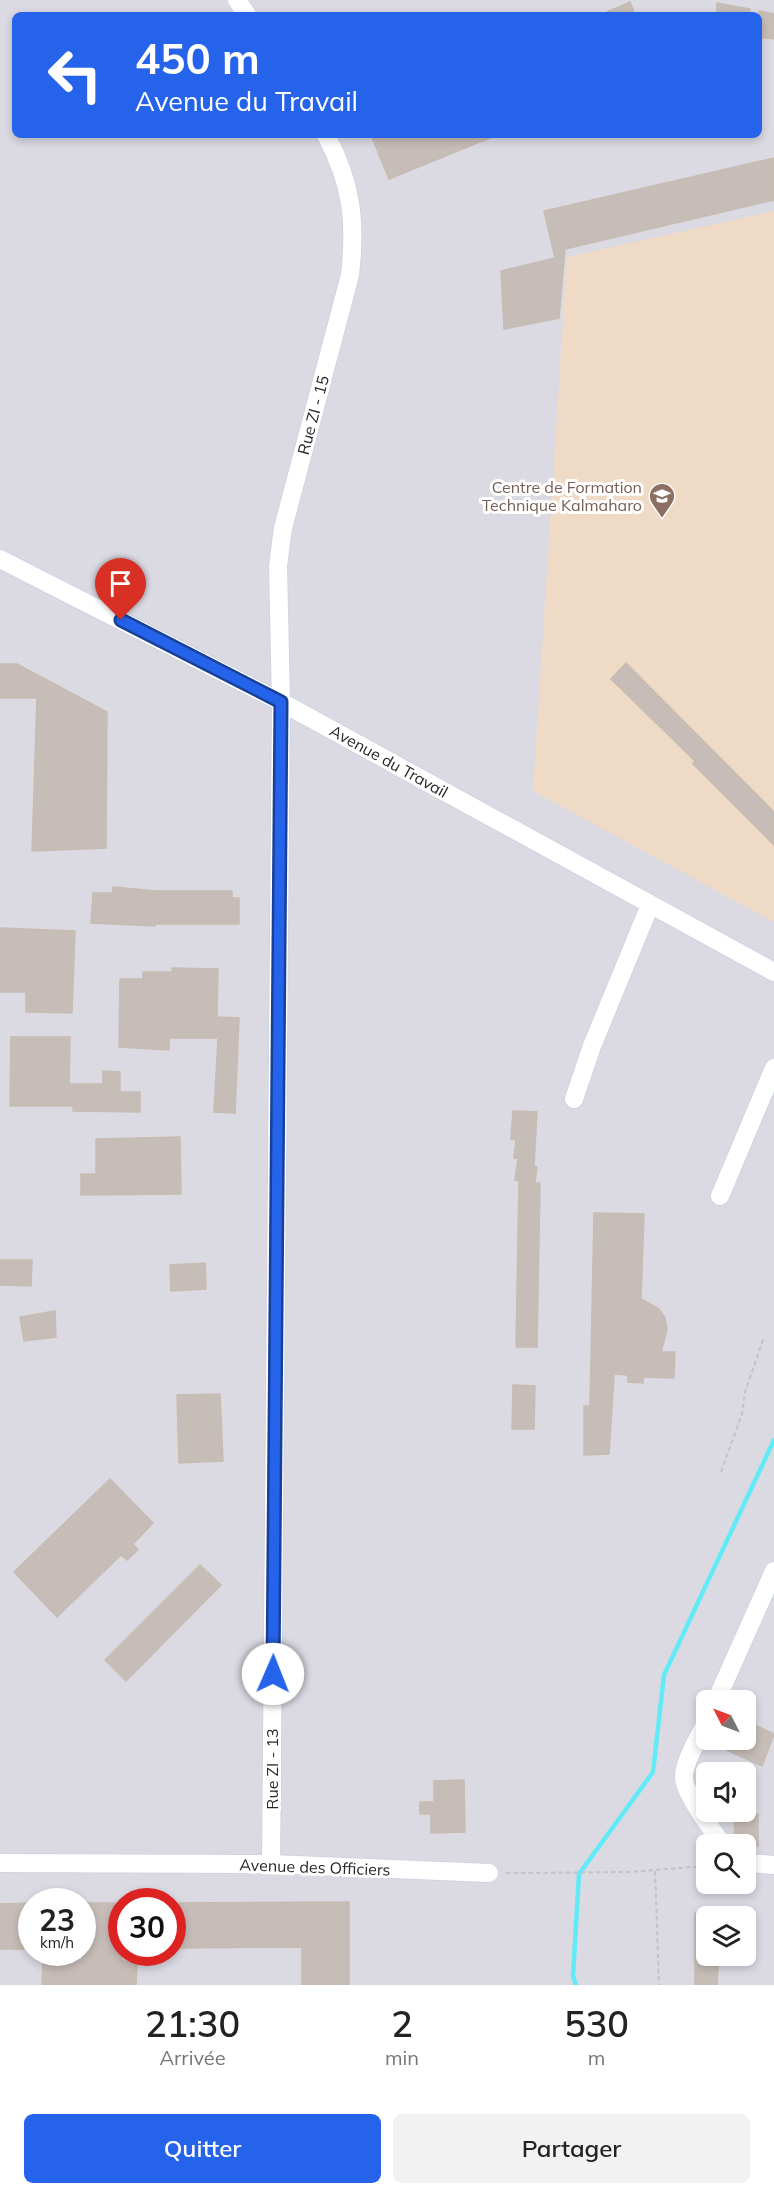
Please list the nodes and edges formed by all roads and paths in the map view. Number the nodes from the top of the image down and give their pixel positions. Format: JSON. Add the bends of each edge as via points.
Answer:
{"nodes":[{"id":1,"x":328,"y":138,"type":"edge"},
{"id":2,"x":0,"y":559,"type":"edge"},
{"id":3,"x":281,"y":702,"type":"junction"},
{"id":4,"x":650,"y":905,"type":"junction"},
{"id":5,"x":774,"y":972,"type":"edge"},
{"id":6,"x":774,"y":1068,"type":"edge"},
{"id":7,"x":573,"y":1099,"type":"dead end"},
{"id":8,"x":720,"y":1196,"type":"dead end"},
{"id":9,"x":764,"y":1337,"type":"dead end"},
{"id":10,"x":721,"y":1472,"type":"dead end"},
{"id":11,"x":774,"y":1571,"type":"edge"},
{"id":12,"x":721,"y":1690,"type":"edge"},
{"id":13,"x":696,"y":1745,"type":"edge"},
{"id":14,"x":716,"y":1834,"type":"edge"},
{"id":15,"x":0,"y":1863,"type":"edge"},
{"id":16,"x":271,"y":1864,"type":"junction"},
{"id":17,"x":756,"y":1864,"type":"edge"},
{"id":18,"x":774,"y":1865,"type":"edge"},
{"id":19,"x":696,"y":1867,"type":"edge"},
{"id":20,"x":655,"y":1870,"type":"junction"},
{"id":21,"x":489,"y":1873,"type":"joint"},
{"id":22,"x":659,"y":1985,"type":"edge"}],
"edges":[{"from":1,"to":3,"type":"street","name":"Rue ZI - 15","via":[[340,162],[350,197],[354,235],[350,275],[283,528],[278,566]]},
{"from":2,"to":3,"type":"street","name":"Avenue du Travail"},
{"from":3,"to":4,"type":"street","name":"Avenue du Travail"},
{"from":3,"to":16,"type":"street","name":"Rue ZI - 13"},
{"from":4,"to":5,"type":"street","name":"Avenue du Travail"},
{"from":4,"to":7,"type":"street"},
{"from":6,"to":8,"type":"street"},
{"from":9,"to":10,"type":"path"},
{"from":11,"to":12,"type":"street"},
{"from":13,"to":14,"type":"street","via":[[684,1779]]},
{"from":15,"to":16,"type":"street","name":"Avenue des Officiers"},
{"from":16,"to":21,"type":"street","name":"Avenue des Officiers"},
{"from":17,"to":18,"type":"street"},
{"from":19,"to":20,"type":"path"},
{"from":20,"to":21,"type":"path"},
{"from":20,"to":22,"type":"path"}]}
